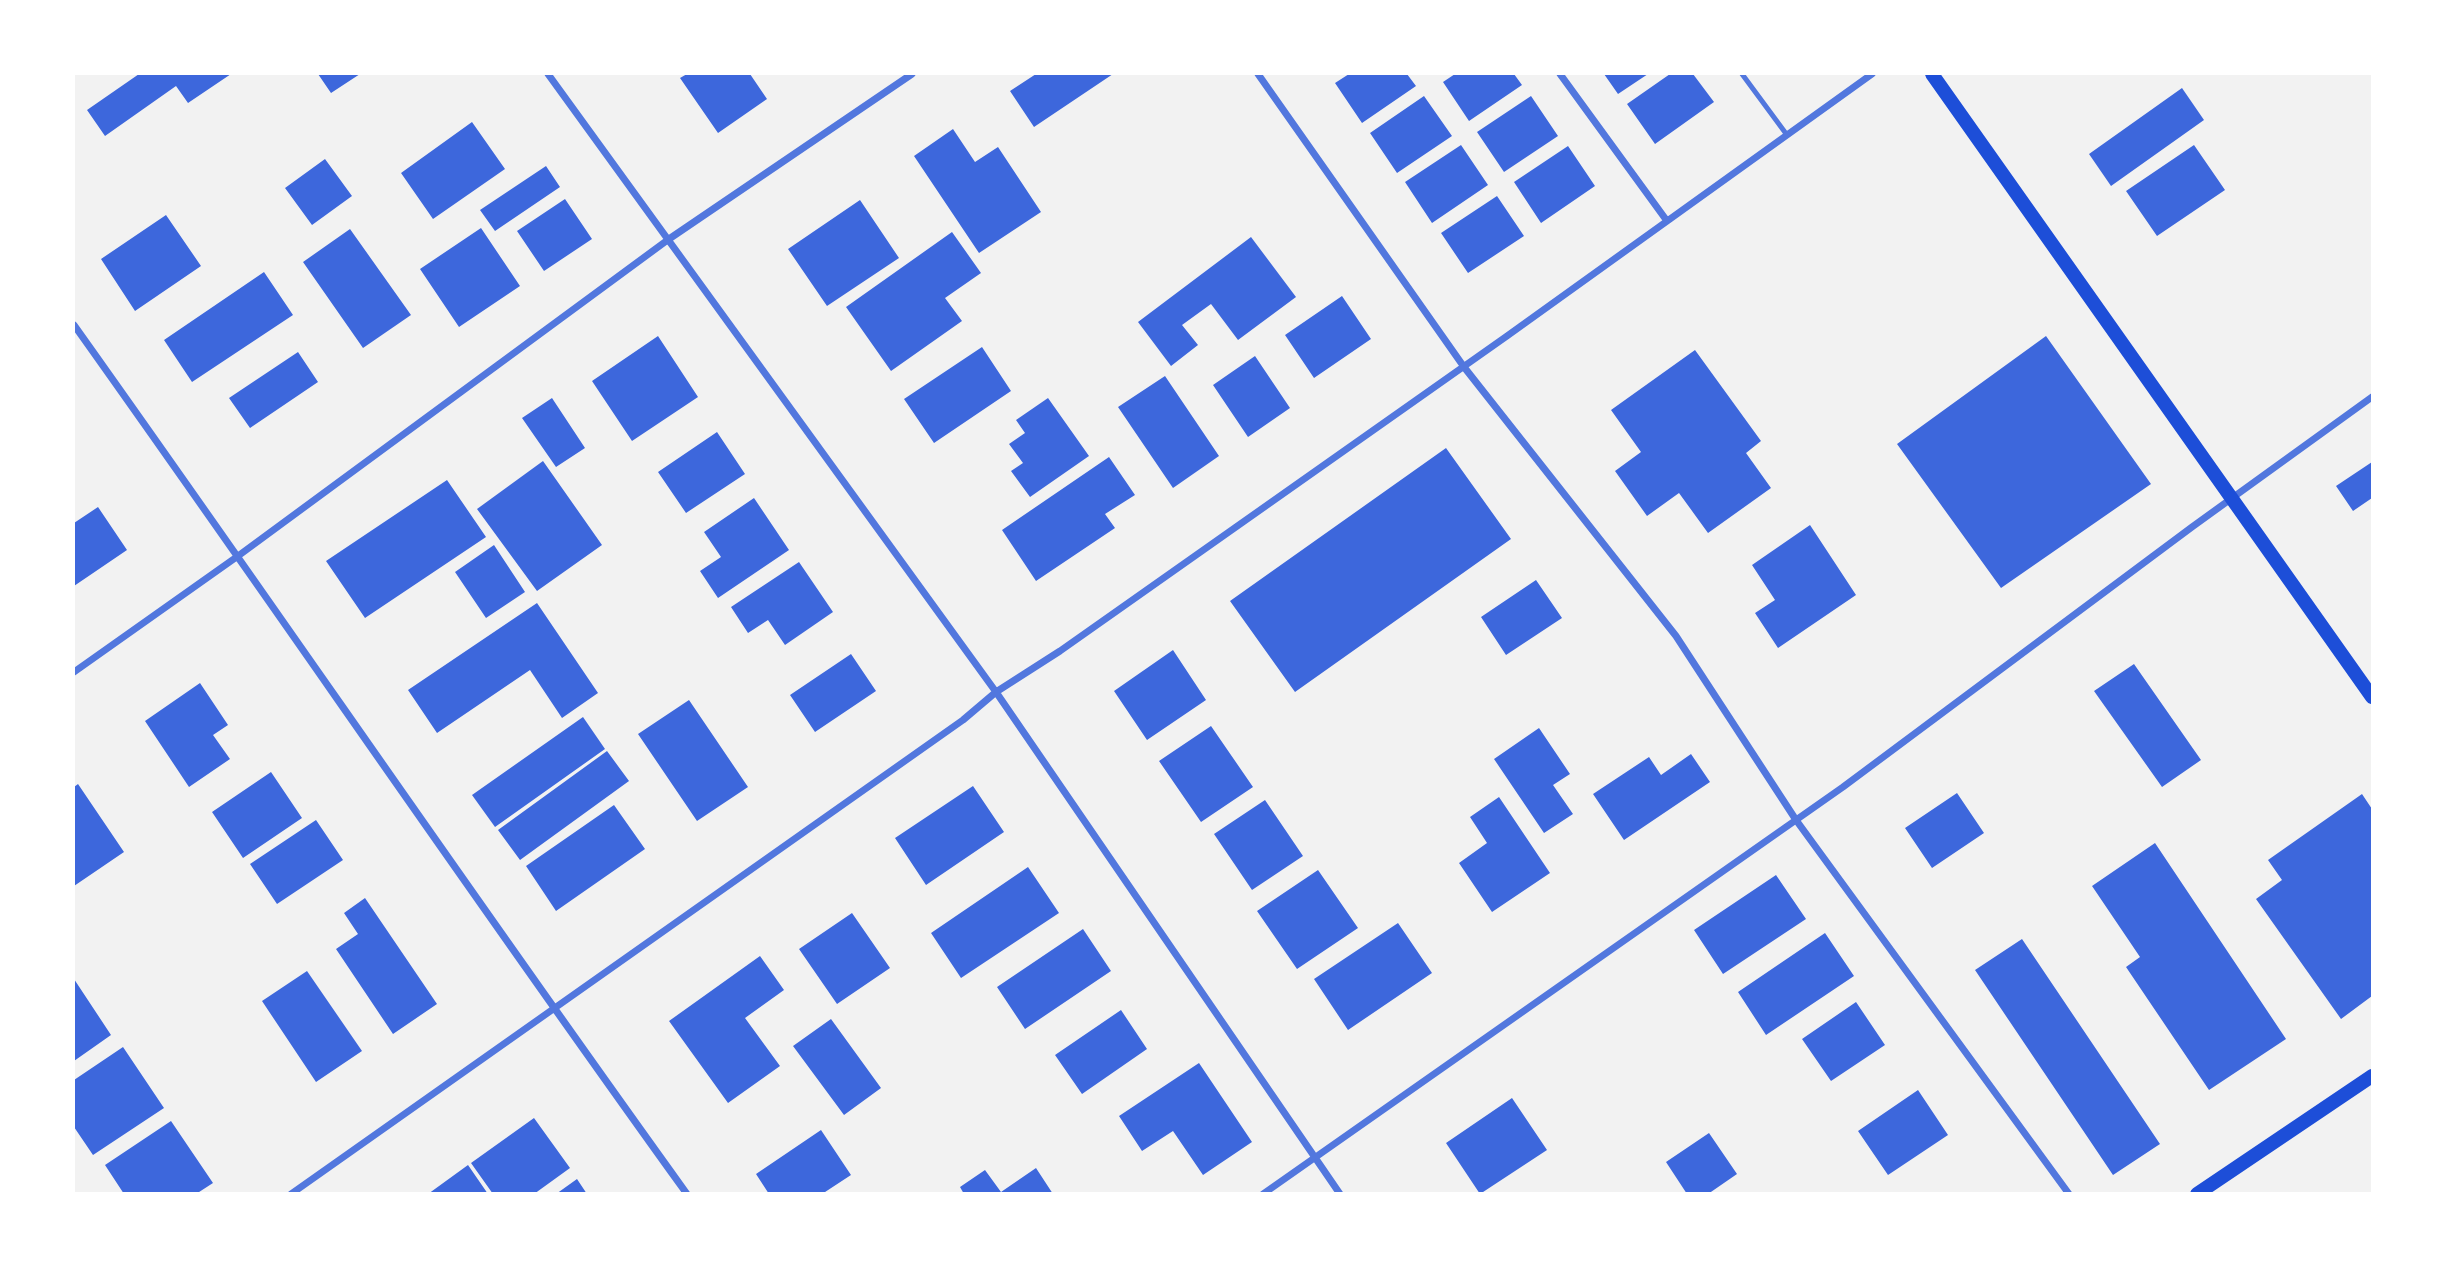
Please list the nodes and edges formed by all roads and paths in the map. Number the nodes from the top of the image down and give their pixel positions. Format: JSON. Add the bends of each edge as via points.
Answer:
{"nodes":[{"id":1,"x":548,"y":74,"type":"edge"},
{"id":2,"x":912,"y":74,"type":"edge"},
{"id":3,"x":1258,"y":74,"type":"edge"},
{"id":4,"x":1560,"y":74,"type":"edge"},
{"id":5,"x":1742,"y":74,"type":"edge"},
{"id":6,"x":1872,"y":74,"type":"edge"},
{"id":7,"x":1933,"y":74,"type":"edge"},
{"id":8,"x":1787,"y":135,"type":"junction"},
{"id":9,"x":1667,"y":221,"type":"junction"},
{"id":10,"x":669,"y":239,"type":"junction"},
{"id":11,"x":74,"y":325,"type":"edge"},
{"id":12,"x":1464,"y":367,"type":"junction"},
{"id":13,"x":2372,"y":397,"type":"edge"},
{"id":14,"x":2232,"y":498,"type":"junction"},
{"id":15,"x":238,"y":556,"type":"junction"},
{"id":16,"x":74,"y":672,"type":"edge"},
{"id":17,"x":996,"y":692,"type":"junction"},
{"id":18,"x":2372,"y":697,"type":"edge"},
{"id":19,"x":1796,"y":820,"type":"junction"},
{"id":20,"x":552,"y":1008,"type":"junction"},
{"id":21,"x":2372,"y":1076,"type":"edge"},
{"id":22,"x":1314,"y":1157,"type":"junction"},
{"id":23,"x":291,"y":1194,"type":"edge"},
{"id":24,"x":687,"y":1194,"type":"edge"},
{"id":25,"x":1263,"y":1194,"type":"edge"},
{"id":26,"x":1340,"y":1194,"type":"edge"},
{"id":27,"x":2068,"y":1194,"type":"edge"},
{"id":28,"x":2197,"y":1194,"type":"edge"}],
"edges":[{"from":1,"to":10,"type":"street"},
{"from":2,"to":10,"type":"street"},
{"from":3,"to":12,"type":"street"},
{"from":4,"to":9,"type":"street"},
{"from":5,"to":8,"type":"lane"},
{"from":6,"to":8,"type":"street"},
{"from":7,"to":14,"type":"main road"},
{"from":8,"to":9,"type":"street"},
{"from":9,"to":12,"type":"street"},
{"from":10,"to":15,"type":"street"},
{"from":10,"to":17,"type":"street"},
{"from":11,"to":15,"type":"street"},
{"from":12,"to":17,"type":"street"},
{"from":12,"to":19,"type":"street","via":[[1676,636]]},
{"from":13,"to":14,"type":"street"},
{"from":14,"to":18,"type":"main road"},
{"from":14,"to":19,"type":"street"},
{"from":15,"to":16,"type":"street"},
{"from":15,"to":20,"type":"street"},
{"from":17,"to":20,"type":"street","via":[[963,720]]},
{"from":17,"to":22,"type":"street"},
{"from":19,"to":22,"type":"street"},
{"from":19,"to":27,"type":"street"},
{"from":20,"to":23,"type":"street"},
{"from":20,"to":24,"type":"street"},
{"from":21,"to":28,"type":"main road"},
{"from":22,"to":25,"type":"street"},
{"from":22,"to":26,"type":"street"}]}
